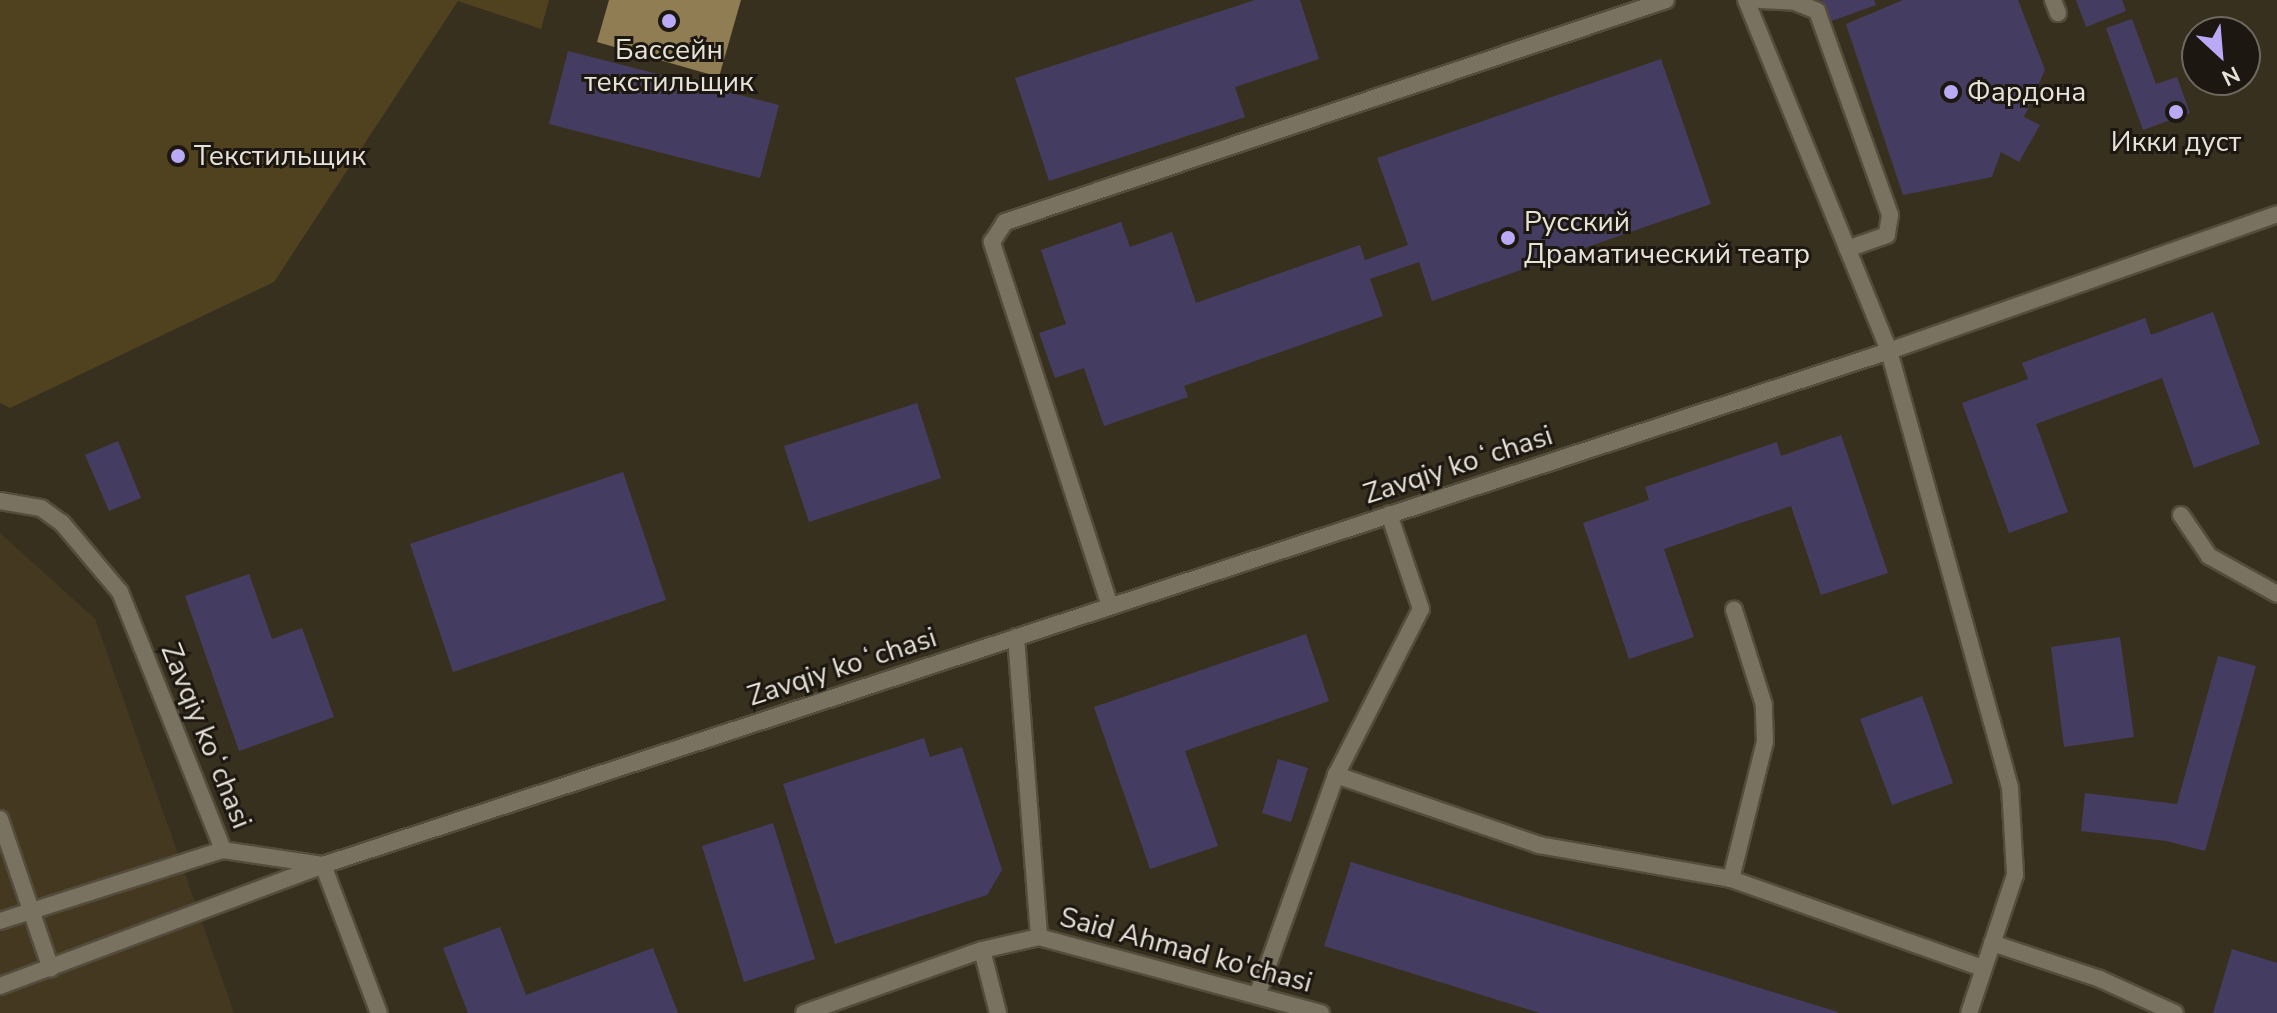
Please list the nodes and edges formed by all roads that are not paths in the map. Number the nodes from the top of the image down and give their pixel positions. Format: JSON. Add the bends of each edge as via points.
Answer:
{"nodes":[{"id":1,"x":1666,"y":0,"type":"edge"},
{"id":2,"x":1746,"y":0,"type":"edge"},
{"id":3,"x":1760,"y":0,"type":"edge"},
{"id":4,"x":2277,"y":214,"type":"edge"},
{"id":5,"x":1847,"y":249,"type":"junction"},
{"id":6,"x":1889,"y":351,"type":"junction"},
{"id":7,"x":0,"y":501,"type":"edge"},
{"id":8,"x":1389,"y":514,"type":"junction"},
{"id":9,"x":2181,"y":515,"type":"dead end"},
{"id":10,"x":2277,"y":594,"type":"edge"},
{"id":11,"x":1110,"y":606,"type":"junction"},
{"id":12,"x":1734,"y":610,"type":"dead end"},
{"id":13,"x":1016,"y":637,"type":"junction"},
{"id":14,"x":1336,"y":775,"type":"junction"},
{"id":15,"x":0,"y":819,"type":"edge"},
{"id":16,"x":223,"y":850,"type":"junction"},
{"id":17,"x":323,"y":865,"type":"junction"},
{"id":18,"x":1731,"y":879,"type":"junction"},
{"id":19,"x":29,"y":912,"type":"junction"},
{"id":20,"x":0,"y":921,"type":"edge"},
{"id":21,"x":1039,"y":937,"type":"junction"},
{"id":22,"x":1992,"y":943,"type":"junction"},
{"id":23,"x":982,"y":950,"type":"junction"},
{"id":24,"x":1983,"y":968,"type":"junction"},
{"id":25,"x":51,"y":969,"type":"junction"},
{"id":26,"x":0,"y":986,"type":"edge"},
{"id":27,"x":1258,"y":993,"type":"junction"},
{"id":28,"x":379,"y":1013,"type":"edge"},
{"id":29,"x":804,"y":1013,"type":"edge"},
{"id":30,"x":998,"y":1013,"type":"edge"},
{"id":31,"x":1321,"y":1013,"type":"edge"},
{"id":32,"x":1969,"y":1013,"type":"edge"},
{"id":33,"x":2175,"y":1013,"type":"edge"}],
"edges":[{"from":1,"to":11,"type":"street","via":[[1005,222],[992,242]]},
{"from":2,"to":5,"type":"street"},
{"from":3,"to":5,"type":"street","via":[[1795,2],[1817,11],[1890,215],[1887,235]]},
{"from":4,"to":6,"type":"street","name":"Zavqiy koʻchasi"},
{"from":5,"to":6,"type":"street"},
{"from":6,"to":8,"type":"street","name":"Zavqiy koʻchasi"},
{"from":6,"to":22,"type":"street","via":[[2010,787],[2015,875]]},
{"from":7,"to":16,"type":"street","name":"Zavqiy koʻchasi","via":[[41,508],[62,523],[120,592]]},
{"from":8,"to":11,"type":"street","name":"Zavqiy koʻchasi"},
{"from":8,"to":14,"type":"street","via":[[1421,609]]},
{"from":9,"to":10,"type":"street","via":[[2209,556]]},
{"from":11,"to":13,"type":"street","name":"Zavqiy koʻchasi"},
{"from":12,"to":18,"type":"street","via":[[1764,705],[1765,742]]},
{"from":13,"to":17,"type":"street","name":"Zavqiy koʻchasi"},
{"from":13,"to":21,"type":"street"},
{"from":14,"to":18,"type":"street","via":[[1539,845]]},
{"from":14,"to":27,"type":"street"},
{"from":15,"to":19,"type":"street"},
{"from":16,"to":17,"type":"street","name":"Zavqiy koʻchasi"},
{"from":16,"to":19,"type":"street"},
{"from":17,"to":25,"type":"street"},
{"from":17,"to":28,"type":"street"},
{"from":18,"to":24,"type":"street"},
{"from":19,"to":20,"type":"street"},
{"from":19,"to":25,"type":"street"},
{"from":21,"to":23,"type":"street"},
{"from":21,"to":27,"type":"street","name":"Said Ahmad ko'chasi"},
{"from":22,"to":24,"type":"street"},
{"from":22,"to":33,"type":"street","via":[[2100,979]]},
{"from":23,"to":29,"type":"street"},
{"from":23,"to":30,"type":"street"},
{"from":24,"to":32,"type":"street"},
{"from":25,"to":26,"type":"street"},
{"from":27,"to":31,"type":"street","name":"Said Ahmad ko'chasi"}]}
